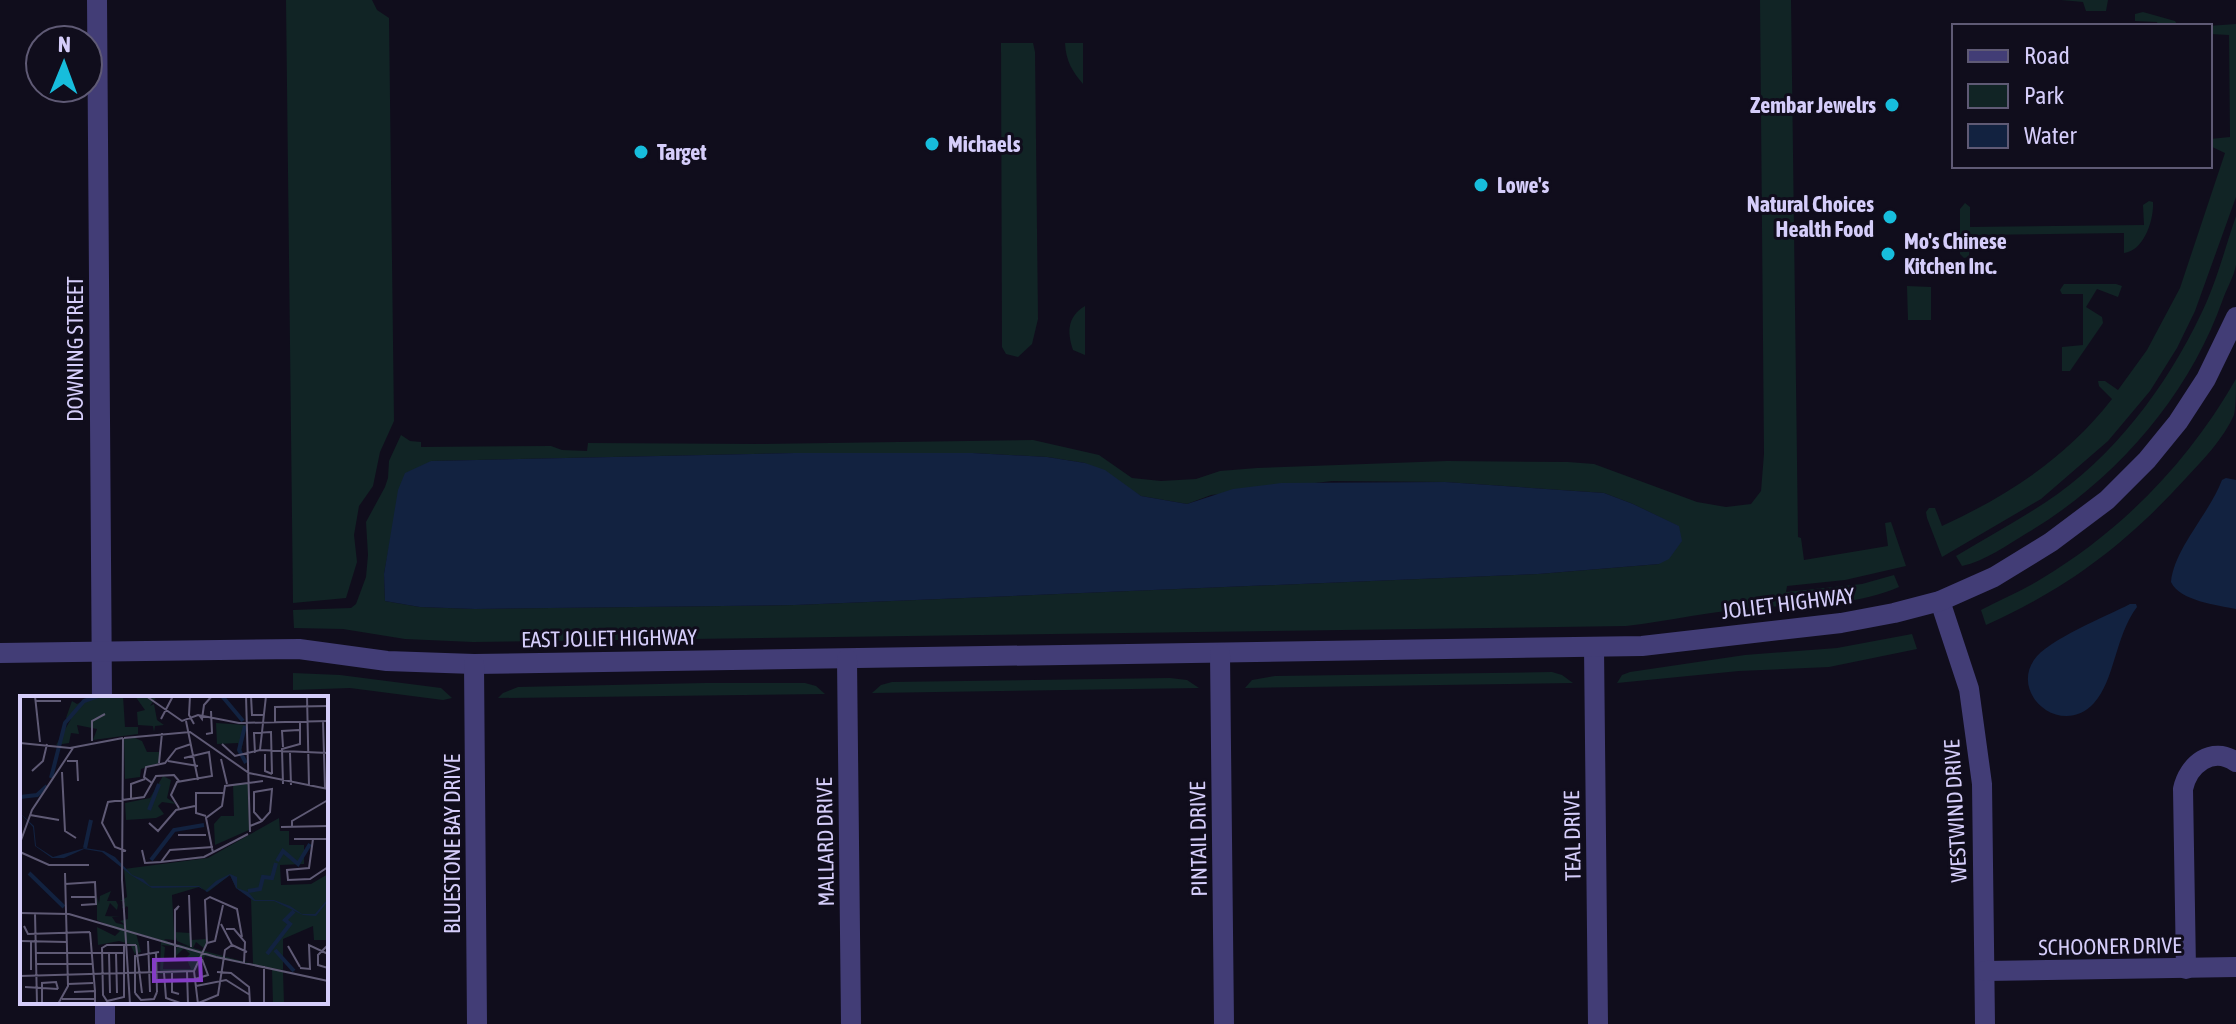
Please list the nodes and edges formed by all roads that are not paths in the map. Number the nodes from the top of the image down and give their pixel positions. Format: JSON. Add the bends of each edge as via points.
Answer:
{"nodes":[{"id":1,"x":97,"y":0,"type":"edge"},
{"id":2,"x":2236,"y":317,"type":"edge"},
{"id":3,"x":1940,"y":601,"type":"junction"},
{"id":4,"x":1594,"y":647,"type":"junction"},
{"id":5,"x":101,"y":651,"type":"junction"},
{"id":6,"x":0,"y":653,"type":"edge"},
{"id":7,"x":1220,"y":654,"type":"junction"},
{"id":8,"x":847,"y":659,"type":"junction"},
{"id":9,"x":474,"y":664,"type":"junction"},
{"id":10,"x":102,"y":696,"type":"edge"},
{"id":11,"x":2236,"y":762,"type":"edge"},
{"id":12,"x":2236,"y":967,"type":"edge"},
{"id":13,"x":2186,"y":969,"type":"junction"},
{"id":14,"x":1985,"y":971,"type":"junction"},
{"id":15,"x":477,"y":1024,"type":"edge"},
{"id":16,"x":851,"y":1024,"type":"edge"},
{"id":17,"x":1224,"y":1024,"type":"edge"},
{"id":18,"x":1598,"y":1024,"type":"edge"},
{"id":19,"x":1985,"y":1024,"type":"edge"}],
"edges":[{"from":1,"to":5,"type":"street","name":"DOWNING STREET"},
{"from":2,"to":3,"type":"street","name":"JOLIET HIGHWAY","via":[[2178,422],[2107,500],[2006,570]]},
{"from":3,"to":4,"type":"street","name":"JOLIET HIGHWAY","via":[[1841,623]]},
{"from":3,"to":14,"type":"street","name":"WESTWIND DRIVE","via":[[1969,689],[1982,784]]},
{"from":4,"to":7,"type":"street","name":"JOLIET HIGHWAY"},
{"from":4,"to":18,"type":"street","name":"TEAL DRIVE"},
{"from":5,"to":6,"type":"street","name":"EAST JOLIET HIGHWAY"},
{"from":5,"to":9,"type":"street","name":"EAST JOLIET HIGHWAY","via":[[299,649],[387,661]]},
{"from":5,"to":10,"type":"street","name":"DOWNING STREET"},
{"from":7,"to":8,"type":"street","name":"EAST JOLIET HIGHWAY"},
{"from":7,"to":17,"type":"street","name":"PINTAIL DRIVE"},
{"from":8,"to":9,"type":"street","name":"EAST JOLIET HIGHWAY"},
{"from":8,"to":16,"type":"street","name":"MALLARD DRIVE"},
{"from":9,"to":15,"type":"street","name":"BLUESTONE BAY DRIVE"},
{"from":11,"to":13,"type":"street","via":[[2221,754],[2201,760],[2186,775]]},
{"from":12,"to":13,"type":"street","name":"SCHOONER DRIVE"},
{"from":13,"to":14,"type":"street","name":"SCHOONER DRIVE"},
{"from":14,"to":19,"type":"street","name":"WESTWIND DRIVE"}]}
